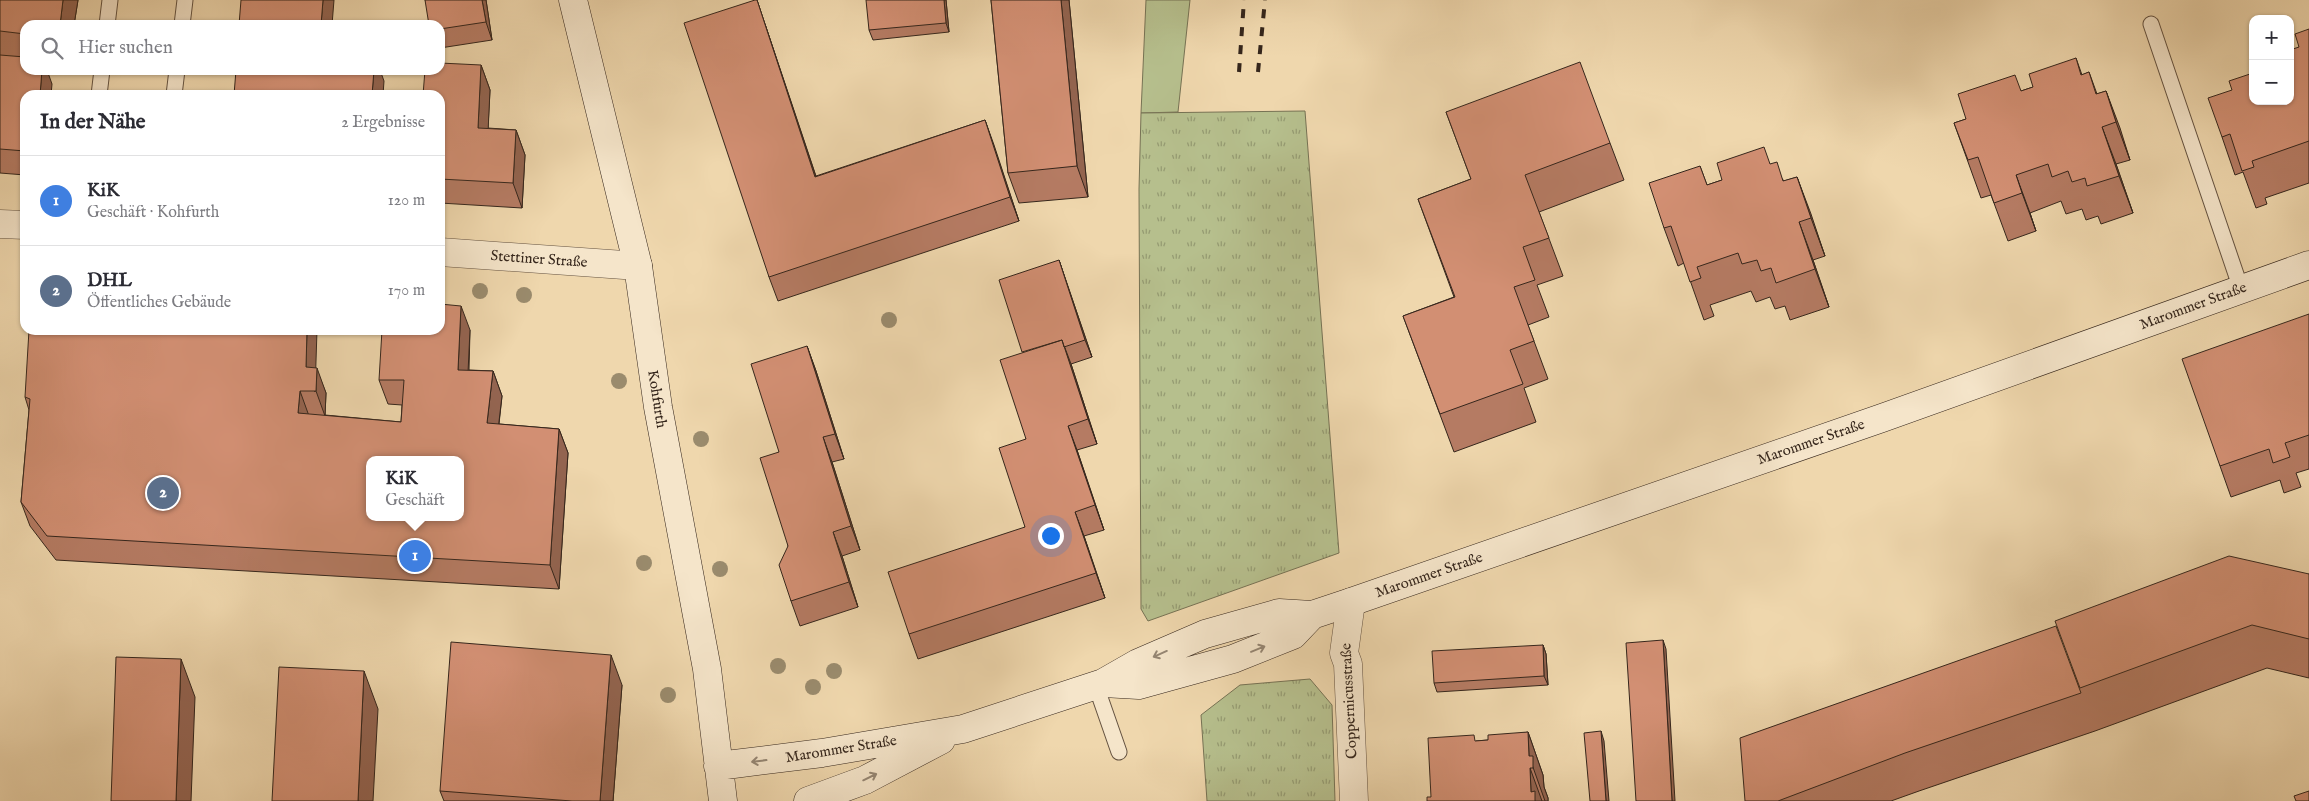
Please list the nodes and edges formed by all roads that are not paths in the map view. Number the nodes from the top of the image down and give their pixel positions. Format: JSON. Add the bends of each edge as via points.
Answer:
{"nodes":[{"id":1,"x":110,"y":0,"type":"edge"},
{"id":2,"x":185,"y":0,"type":"edge"},
{"id":3,"x":573,"y":0,"type":"edge"},
{"id":4,"x":108,"y":20,"type":"edge"},
{"id":5,"x":183,"y":20,"type":"edge"},
{"id":6,"x":2151,"y":24,"type":"dead end"},
{"id":7,"x":101,"y":75,"type":"edge"},
{"id":8,"x":176,"y":75,"type":"edge"},
{"id":9,"x":100,"y":90,"type":"edge"},
{"id":10,"x":175,"y":90,"type":"edge"},
{"id":11,"x":0,"y":224,"type":"edge"},
{"id":12,"x":20,"y":225,"type":"edge"},
{"id":13,"x":445,"y":252,"type":"edge"},
{"id":14,"x":2309,"y":264,"type":"edge"},
{"id":15,"x":638,"y":266,"type":"junction"},
{"id":16,"x":2241,"y":289,"type":"junction"},
{"id":17,"x":1351,"y":602,"type":"junction"},
{"id":18,"x":1099,"y":685,"type":"junction"},
{"id":19,"x":963,"y":729,"type":"junction"},
{"id":20,"x":1119,"y":752,"type":"dead end"},
{"id":21,"x":718,"y":766,"type":"junction"},
{"id":22,"x":723,"y":801,"type":"edge"},
{"id":23,"x":808,"y":801,"type":"edge"},
{"id":24,"x":1354,"y":801,"type":"edge"}],
"edges":[{"from":1,"to":4,"type":"lane"},
{"from":2,"to":5,"type":"lane"},
{"from":3,"to":15,"type":"street","name":"Kohfurth"},
{"from":6,"to":16,"type":"lane"},
{"from":7,"to":9,"type":"lane"},
{"from":8,"to":10,"type":"lane"},
{"from":11,"to":12,"type":"street"},
{"from":13,"to":15,"type":"street","name":"Stettiner Straße"},
{"from":14,"to":16,"type":"street","name":"Marommer Straße"},
{"from":15,"to":21,"type":"street","name":"Kohfurth","via":[[658,407],[707,669]]},
{"from":16,"to":17,"type":"street","name":"Marommer Straße","via":[[1891,415]]},
{"from":17,"to":18,"type":"street","name":"Marommer Straße","via":[[1312,615],[1279,614],[1205,634]]},
{"from":17,"to":24,"type":"street","name":"Coppernicusstraße","via":[[1344,653],[1348,664]]},
{"from":18,"to":19,"type":"street","name":"Marommer Straße"},
{"from":18,"to":20,"type":"lane"},
{"from":19,"to":21,"type":"street","name":"Marommer Straße","one_way":true,"via":[[822,753]]},
{"from":23,"to":19,"type":"street","name":"Marommer Straße","one_way":true,"via":[[865,780]]},
{"from":21,"to":22,"type":"street","name":"Kohfurth"}]}
